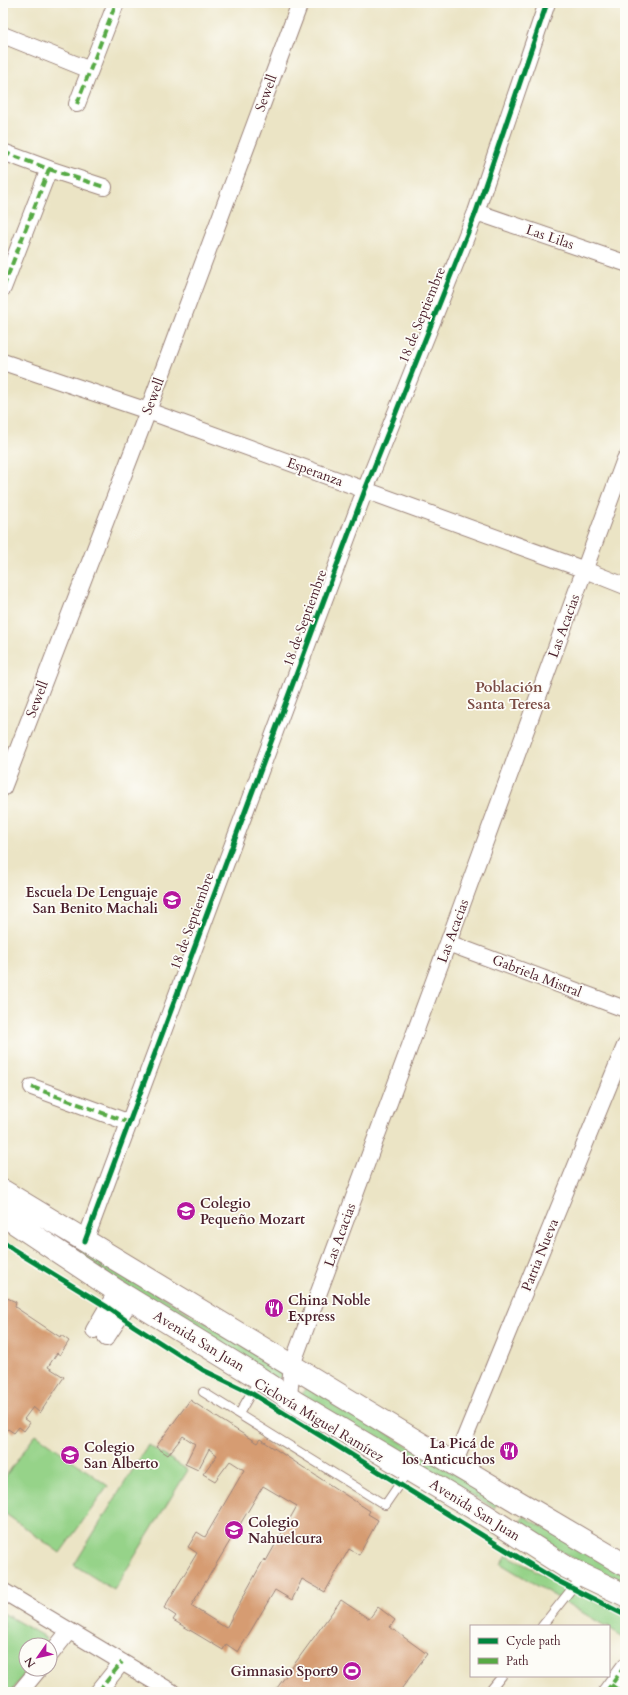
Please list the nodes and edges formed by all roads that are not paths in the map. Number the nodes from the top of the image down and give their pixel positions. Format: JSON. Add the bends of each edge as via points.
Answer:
{"nodes":[{"id":1,"x":116,"y":3,"type":"edge"},
{"id":2,"x":300,"y":3,"type":"edge"},
{"id":3,"x":547,"y":3,"type":"edge"},
{"id":4,"x":3,"y":35,"type":"edge"},
{"id":5,"x":90,"y":70,"type":"junction"},
{"id":6,"x":77,"y":104,"type":"dead end"},
{"id":7,"x":3,"y":152,"type":"edge"},
{"id":8,"x":48,"y":169,"type":"junction"},
{"id":9,"x":104,"y":187,"type":"dead end"},
{"id":10,"x":476,"y":212,"type":"junction"},
{"id":11,"x":625,"y":263,"type":"edge"},
{"id":12,"x":3,"y":288,"type":"edge"},
{"id":13,"x":3,"y":362,"type":"edge"},
{"id":14,"x":148,"y":411,"type":"junction"},
{"id":15,"x":625,"y":459,"type":"edge"},
{"id":16,"x":365,"y":490,"type":"junction"},
{"id":17,"x":585,"y":570,"type":"junction"},
{"id":18,"x":625,"y":586,"type":"edge"},
{"id":19,"x":3,"y":788,"type":"edge"},
{"id":20,"x":448,"y":943,"type":"junction"},
{"id":21,"x":625,"y":1009,"type":"edge"},
{"id":22,"x":625,"y":1046,"type":"edge"},
{"id":23,"x":32,"y":1087,"type":"dead end"},
{"id":24,"x":130,"y":1123,"type":"junction"},
{"id":25,"x":3,"y":1191,"type":"edge"},
{"id":26,"x":34,"y":1210,"type":"junction"},
{"id":27,"x":3,"y":1215,"type":"edge"},
{"id":28,"x":21,"y":1228,"type":"junction"},
{"id":29,"x":85,"y":1241,"type":"junction"},
{"id":30,"x":124,"y":1295,"type":"junction"},
{"id":31,"x":100,"y":1334,"type":"dead end"},
{"id":32,"x":292,"y":1365,"type":"junction"},
{"id":33,"x":259,"y":1378,"type":"junction"},
{"id":34,"x":203,"y":1392,"type":"dead end"},
{"id":35,"x":295,"y":1402,"type":"junction"},
{"id":36,"x":239,"y":1414,"type":"junction"},
{"id":37,"x":454,"y":1464,"type":"junction"},
{"id":38,"x":409,"y":1470,"type":"junction"},
{"id":39,"x":488,"y":1484,"type":"junction"},
{"id":40,"x":485,"y":1515,"type":"junction"},
{"id":41,"x":625,"y":1565,"type":"edge"},
{"id":42,"x":583,"y":1576,"type":"junction"},
{"id":43,"x":3,"y":1592,"type":"edge"},
{"id":44,"x":625,"y":1595,"type":"edge"},
{"id":45,"x":543,"y":1625,"type":"edge"},
{"id":46,"x":69,"y":1631,"type":"junction"},
{"id":47,"x":58,"y":1645,"type":"edge"},
{"id":48,"x":122,"y":1662,"type":"junction"},
{"id":49,"x":625,"y":1666,"type":"edge"},
{"id":50,"x":32,"y":1677,"type":"edge"},
{"id":51,"x":501,"y":1677,"type":"edge"},
{"id":52,"x":613,"y":1690,"type":"edge"},
{"id":53,"x":20,"y":1692,"type":"edge"},
{"id":54,"x":98,"y":1692,"type":"edge"},
{"id":55,"x":172,"y":1692,"type":"edge"},
{"id":56,"x":489,"y":1692,"type":"edge"}],
"edges":[{"from":1,"to":5,"type":"street"},
{"from":2,"to":14,"type":"street","name":"Sewell"},
{"from":3,"to":10,"type":"street","name":"18 de Septiembre"},
{"from":4,"to":5,"type":"street"},
{"from":5,"to":6,"type":"street"},
{"from":7,"to":8,"type":"street"},
{"from":8,"to":9,"type":"street"},
{"from":8,"to":12,"type":"street"},
{"from":10,"to":11,"type":"street","name":"Las Lilas"},
{"from":10,"to":16,"type":"street","name":"18 de Septiembre"},
{"from":13,"to":14,"type":"street","name":"Esperanza"},
{"from":14,"to":16,"type":"street","name":"Esperanza"},
{"from":14,"to":19,"type":"street","name":"Sewell"},
{"from":15,"to":17,"type":"street","name":"Las Acacias"},
{"from":16,"to":17,"type":"street","name":"Esperanza"},
{"from":16,"to":24,"type":"street","name":"18 de Septiembre"},
{"from":17,"to":18,"type":"street","name":"Esperanza"},
{"from":17,"to":20,"type":"street","name":"Las Acacias"},
{"from":20,"to":21,"type":"street","name":"Gabriela Mistral"},
{"from":20,"to":32,"type":"street","name":"Las Acacias"},
{"from":22,"to":37,"type":"street","name":"Patria Nueva"},
{"from":23,"to":24,"type":"street"},
{"from":24,"to":29,"type":"street","name":"18 de Septiembre"},
{"from":25,"to":26,"type":"main road","name":"Avenida San Juan"},
{"from":26,"to":28,"type":"main road","via":[[25,1217]]},
{"from":26,"to":29,"type":"main road","name":"Avenida San Juan"},
{"from":27,"to":28,"type":"main road","name":"Avenida San Juan"},
{"from":28,"to":30,"type":"main road","name":"Avenida San Juan"},
{"from":29,"to":32,"type":"main road","name":"Avenida San Juan"},
{"from":30,"to":31,"type":"street"},
{"from":30,"to":33,"type":"main road","name":"Avenida San Juan"},
{"from":32,"to":35,"type":"street","name":"Las Acacias","via":[[289,1396]]},
{"from":32,"to":37,"type":"main road","name":"Avenida San Juan"},
{"from":33,"to":35,"type":"main road","name":"Avenida San Juan"},
{"from":33,"to":36,"type":"lane"},
{"from":34,"to":36,"type":"lane"},
{"from":35,"to":38,"type":"main road","name":"Avenida San Juan"},
{"from":36,"to":38,"type":"lane","via":[[385,1505]]},
{"from":37,"to":39,"type":"main road","name":"Avenida San Juan"},
{"from":38,"to":40,"type":"main road","name":"Avenida San Juan"},
{"from":39,"to":40,"type":"main road","via":[[502,1498],[503,1505],[497,1515]]},
{"from":39,"to":41,"type":"main road","name":"Avenida San Juan"},
{"from":40,"to":42,"type":"main road","name":"Avenida San Juan"},
{"from":42,"to":44,"type":"main road","name":"Avenida San Juan"},
{"from":42,"to":45,"type":"lane"},
{"from":43,"to":46,"type":"street"},
{"from":46,"to":47,"type":"street"},
{"from":46,"to":48,"type":"street"},
{"from":48,"to":54,"type":"street"},
{"from":48,"to":55,"type":"street"},
{"from":49,"to":52,"type":"street"},
{"from":50,"to":53,"type":"street"},
{"from":51,"to":56,"type":"lane"}]}
